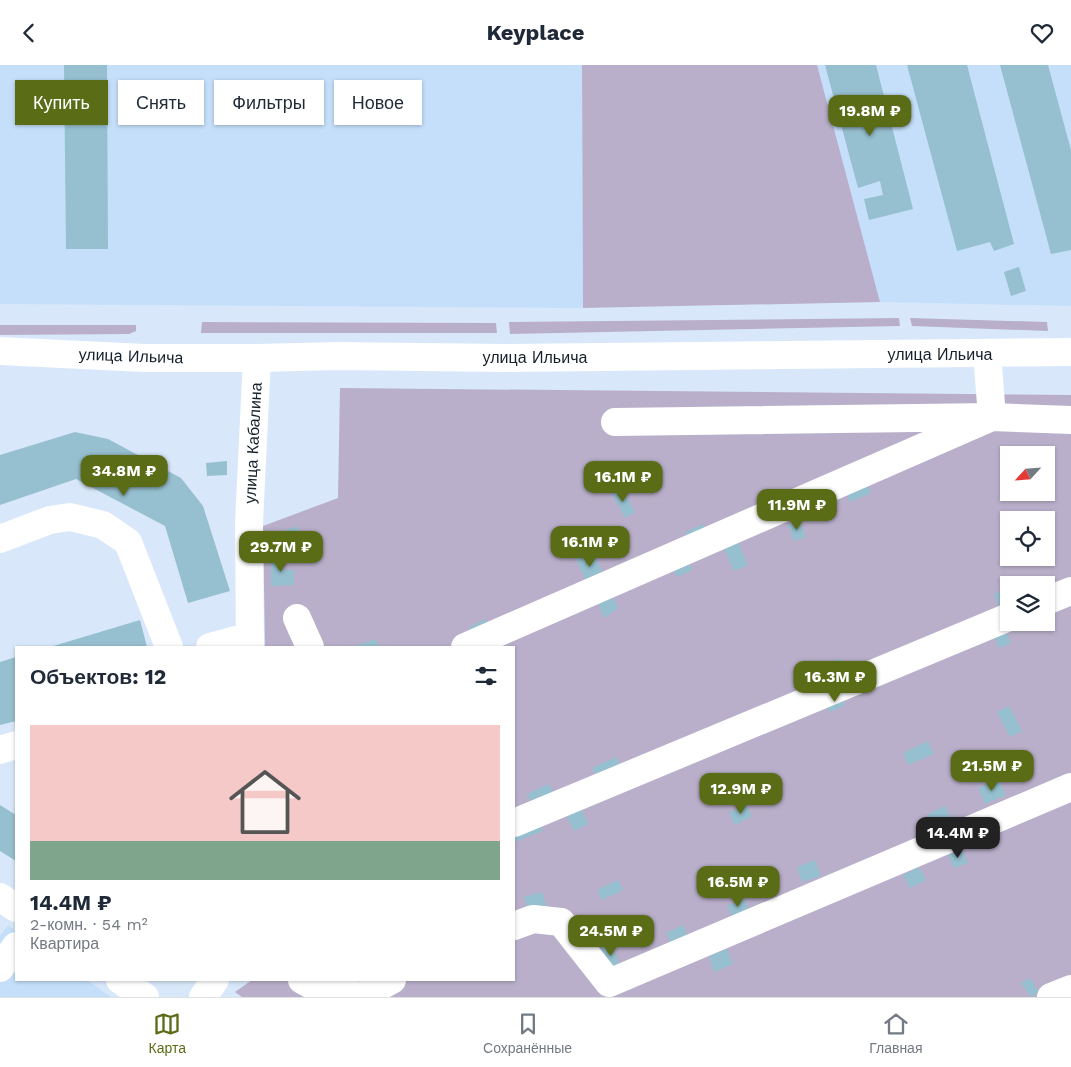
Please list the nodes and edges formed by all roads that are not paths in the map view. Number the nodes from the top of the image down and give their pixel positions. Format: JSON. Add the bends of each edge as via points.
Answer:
{"nodes":[{"id":1,"x":0,"y":351,"type":"edge"},
{"id":2,"x":987,"y":353,"type":"junction"},
{"id":3,"x":1071,"y":353,"type":"edge"},
{"id":4,"x":257,"y":358,"type":"junction"},
{"id":5,"x":992,"y":417,"type":"junction"},
{"id":6,"x":1071,"y":420,"type":"edge"},
{"id":7,"x":615,"y":421,"type":"dead end"},
{"id":8,"x":0,"y":539,"type":"edge"},
{"id":9,"x":1071,"y":591,"type":"edge"},
{"id":10,"x":1055,"y":597,"type":"edge"},
{"id":11,"x":297,"y":618,"type":"dead end"},
{"id":12,"x":1000,"y":621,"type":"edge"},
{"id":13,"x":250,"y":643,"type":"edge"},
{"id":14,"x":169,"y":646,"type":"edge"},
{"id":15,"x":214,"y":646,"type":"edge"},
{"id":16,"x":310,"y":646,"type":"edge"},
{"id":17,"x":467,"y":646,"type":"edge"},
{"id":18,"x":15,"y":745,"type":"edge"},
{"id":19,"x":0,"y":750,"type":"edge"},
{"id":20,"x":1071,"y":787,"type":"edge"},
{"id":21,"x":515,"y":823,"type":"edge"},
{"id":22,"x":0,"y":897,"type":"edge"},
{"id":23,"x":15,"y":907,"type":"edge"},
{"id":24,"x":515,"y":926,"type":"edge"},
{"id":25,"x":15,"y":946,"type":"edge"},
{"id":26,"x":0,"y":968,"type":"edge"},
{"id":27,"x":121,"y":981,"type":"edge"},
{"id":28,"x":214,"y":981,"type":"edge"},
{"id":29,"x":304,"y":981,"type":"edge"},
{"id":30,"x":390,"y":981,"type":"edge"},
{"id":31,"x":1071,"y":989,"type":"edge"},
{"id":32,"x":145,"y":997,"type":"edge"},
{"id":33,"x":203,"y":997,"type":"edge"},
{"id":34,"x":1051,"y":997,"type":"edge"}],
"edges":[{"from":1,"to":4,"type":"street","name":"улица Ильича"},
{"from":2,"to":3,"type":"street","name":"улица Ильича"},
{"from":2,"to":4,"type":"street","name":"улица Ильича"},
{"from":2,"to":5,"type":"street"},
{"from":4,"to":13,"type":"street","name":"улица Кабалина","via":[[249,523]]},
{"from":5,"to":6,"type":"street"},
{"from":5,"to":7,"type":"street"},
{"from":5,"to":17,"type":"street"},
{"from":8,"to":14,"type":"street","via":[[50,520],[70,517],[103,525],[128,542]]},
{"from":9,"to":10,"type":"street"},
{"from":11,"to":16,"type":"street"},
{"from":12,"to":21,"type":"street"},
{"from":13,"to":15,"type":"street","via":[[236,640]]},
{"from":18,"to":19,"type":"street"},
{"from":20,"to":24,"type":"street","via":[[609,983],[562,922],[533,919]]},
{"from":22,"to":23,"type":"street"},
{"from":25,"to":26,"type":"street"},
{"from":27,"to":32,"type":"street"},
{"from":28,"to":33,"type":"street"},
{"from":29,"to":30,"type":"street","via":[[315,987],[362,996]]},
{"from":31,"to":34,"type":"street"}]}
